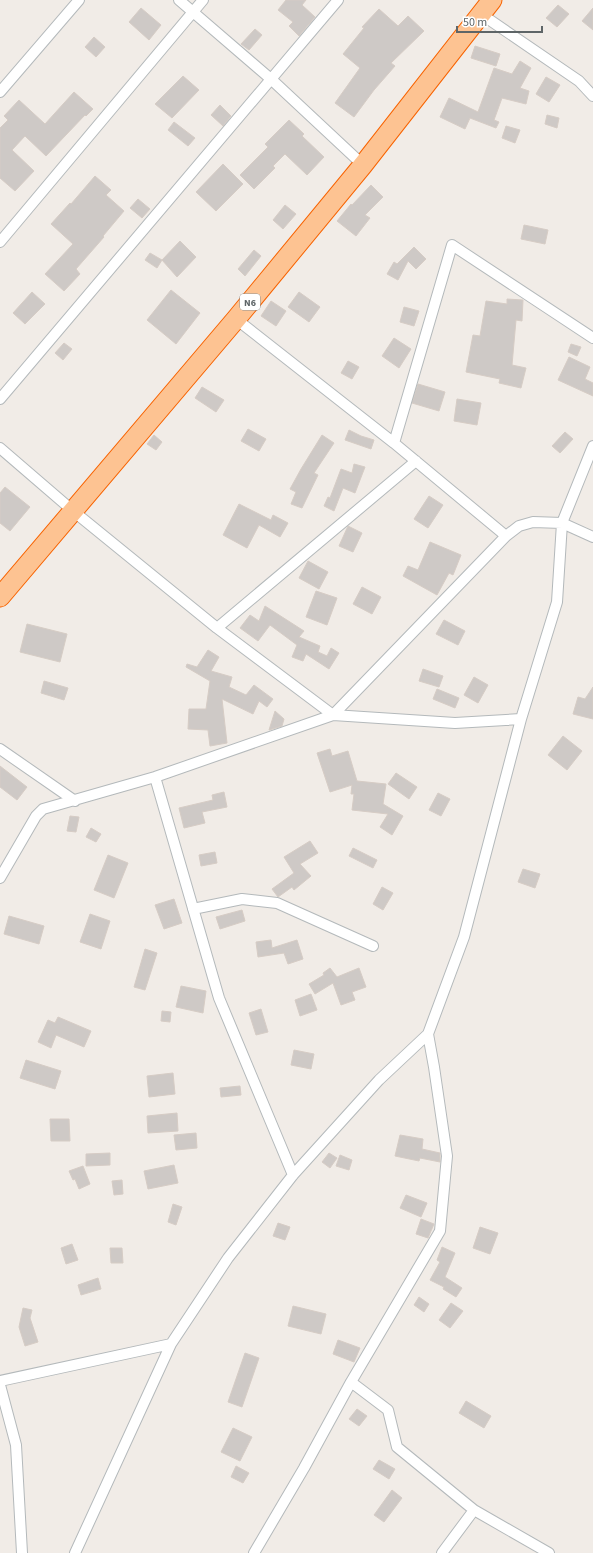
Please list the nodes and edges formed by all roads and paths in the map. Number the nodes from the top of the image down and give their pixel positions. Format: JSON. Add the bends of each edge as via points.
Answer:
{"nodes":[{"id":1,"x":79,"y":0,"type":"edge"},
{"id":2,"x":179,"y":0,"type":"edge"},
{"id":3,"x":203,"y":0,"type":"edge"},
{"id":4,"x":338,"y":0,"type":"edge"},
{"id":5,"x":486,"y":7,"type":"edge"},
{"id":6,"x":193,"y":12,"type":"junction"},
{"id":7,"x":272,"y":80,"type":"junction"},
{"id":8,"x":0,"y":92,"type":"edge"},
{"id":9,"x":593,"y":96,"type":"edge"},
{"id":10,"x":363,"y":165,"type":"junction"},
{"id":11,"x":0,"y":242,"type":"edge"},
{"id":12,"x":236,"y":319,"type":"junction"},
{"id":13,"x":593,"y":338,"type":"edge"},
{"id":14,"x":0,"y":399,"type":"edge"},
{"id":15,"x":394,"y":442,"type":"junction"},
{"id":16,"x":593,"y":446,"type":"edge"},
{"id":17,"x":0,"y":448,"type":"edge"},
{"id":18,"x":416,"y":461,"type":"junction"},
{"id":19,"x":72,"y":510,"type":"junction"},
{"id":20,"x":562,"y":523,"type":"junction"},
{"id":21,"x":506,"y":536,"type":"junction"},
{"id":22,"x":593,"y":537,"type":"edge"},
{"id":23,"x":0,"y":597,"type":"edge"},
{"id":24,"x":217,"y":628,"type":"junction"},
{"id":25,"x":333,"y":715,"type":"junction"},
{"id":26,"x":521,"y":719,"type":"junction"},
{"id":27,"x":0,"y":749,"type":"edge"},
{"id":28,"x":155,"y":777,"type":"junction"},
{"id":29,"x":75,"y":801,"type":"junction"},
{"id":30,"x":0,"y":878,"type":"edge"},
{"id":31,"x":193,"y":908,"type":"junction"},
{"id":32,"x":373,"y":946,"type":"dead end"},
{"id":33,"x":428,"y":1034,"type":"junction"},
{"id":34,"x":293,"y":1174,"type":"junction"},
{"id":35,"x":171,"y":1344,"type":"junction"},
{"id":36,"x":0,"y":1381,"type":"edge"},
{"id":37,"x":351,"y":1382,"type":"junction"},
{"id":38,"x":0,"y":1385,"type":"edge"},
{"id":39,"x":474,"y":1510,"type":"junction"},
{"id":40,"x":22,"y":1553,"type":"edge"},
{"id":41,"x":75,"y":1553,"type":"edge"},
{"id":42,"x":254,"y":1553,"type":"edge"},
{"id":43,"x":442,"y":1553,"type":"edge"},
{"id":44,"x":550,"y":1553,"type":"edge"}],
"edges":[{"from":1,"to":8,"type":"street"},
{"from":2,"to":6,"type":"street"},
{"from":3,"to":6,"type":"street"},
{"from":4,"to":7,"type":"street"},
{"from":5,"to":9,"type":"street","via":[[579,81]]},
{"from":5,"to":10,"type":"highway","number":"N6"},
{"from":6,"to":7,"type":"street"},
{"from":6,"to":11,"type":"street"},
{"from":7,"to":10,"type":"street"},
{"from":7,"to":14,"type":"street"},
{"from":10,"to":12,"type":"highway","number":"N6"},
{"from":12,"to":15,"type":"street"},
{"from":12,"to":19,"type":"highway","number":"N6"},
{"from":13,"to":15,"type":"street","via":[[452,245]]},
{"from":15,"to":18,"type":"street"},
{"from":16,"to":20,"type":"street"},
{"from":17,"to":19,"type":"street"},
{"from":18,"to":21,"type":"street"},
{"from":18,"to":24,"type":"street"},
{"from":19,"to":23,"type":"highway","number":"N6"},
{"from":19,"to":24,"type":"street"},
{"from":20,"to":21,"type":"street","via":[[533,522],[519,526]]},
{"from":20,"to":22,"type":"street"},
{"from":20,"to":26,"type":"street","via":[[557,602]]},
{"from":21,"to":25,"type":"street"},
{"from":24,"to":25,"type":"street"},
{"from":25,"to":26,"type":"street","via":[[455,722]]},
{"from":25,"to":28,"type":"street"},
{"from":26,"to":33,"type":"street","via":[[464,937]]},
{"from":27,"to":29,"type":"street"},
{"from":28,"to":29,"type":"street"},
{"from":28,"to":31,"type":"street"},
{"from":29,"to":30,"type":"street","via":[[43,809],[36,816]]},
{"from":31,"to":32,"type":"street","via":[[242,899],[277,903]]},
{"from":31,"to":34,"type":"street","via":[[219,998]]},
{"from":33,"to":34,"type":"street","via":[[379,1080]]},
{"from":33,"to":37,"type":"street","via":[[447,1156],[440,1231]]},
{"from":34,"to":35,"type":"street","via":[[228,1258]]},
{"from":35,"to":36,"type":"street"},
{"from":35,"to":41,"type":"street"},
{"from":37,"to":39,"type":"street","via":[[388,1410],[397,1447]]},
{"from":37,"to":42,"type":"street"},
{"from":38,"to":40,"type":"street","via":[[16,1445]]},
{"from":39,"to":43,"type":"street"},
{"from":39,"to":44,"type":"street"}]}
